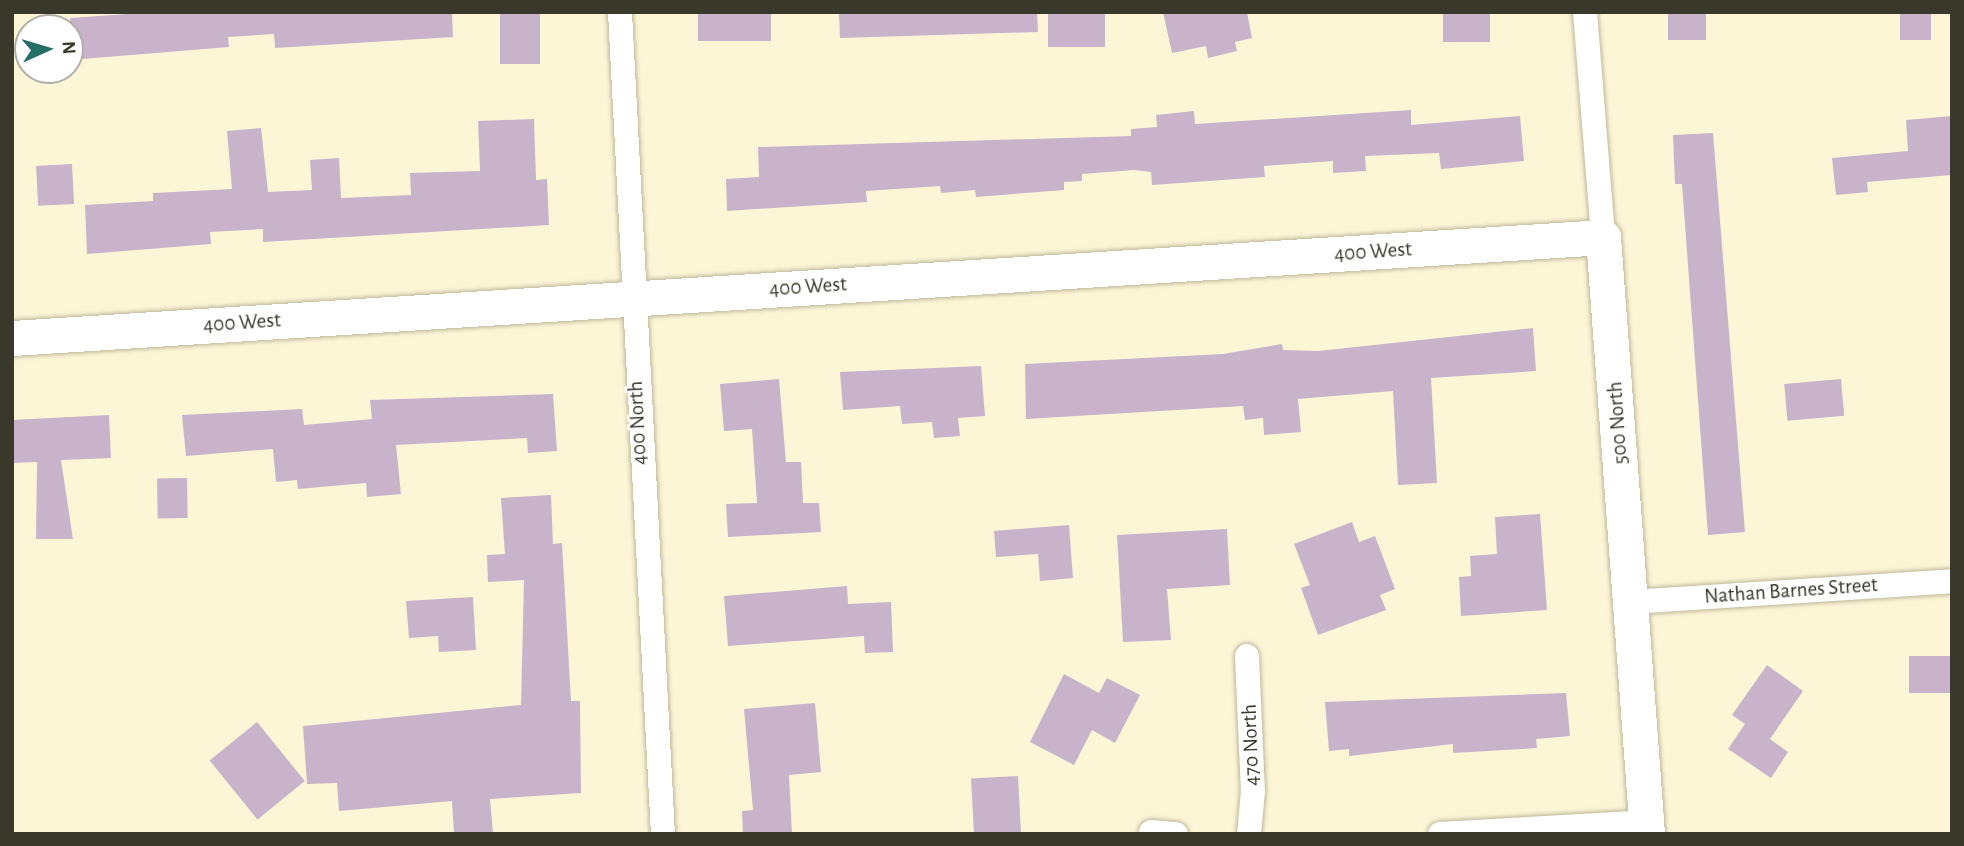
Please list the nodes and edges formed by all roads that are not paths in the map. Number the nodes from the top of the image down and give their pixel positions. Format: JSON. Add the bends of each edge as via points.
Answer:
{"nodes":[{"id":1,"x":620,"y":12,"type":"edge"},
{"id":2,"x":1586,"y":12,"type":"edge"},
{"id":3,"x":1603,"y":237,"type":"junction"},
{"id":4,"x":633,"y":299,"type":"junction"},
{"id":5,"x":12,"y":338,"type":"edge"},
{"id":6,"x":1952,"y":580,"type":"edge"},
{"id":7,"x":1631,"y":602,"type":"junction"},
{"id":8,"x":1247,"y":656,"type":"dead end"},
{"id":9,"x":1646,"y":828,"type":"edge"},
{"id":10,"x":1151,"y":832,"type":"edge"},
{"id":11,"x":663,"y":834,"type":"edge"},
{"id":12,"x":1176,"y":834,"type":"edge"},
{"id":13,"x":1249,"y":834,"type":"edge"},
{"id":14,"x":1440,"y":834,"type":"edge"}],
"edges":[{"from":1,"to":4,"type":"street","name":"400 North"},
{"from":2,"to":3,"type":"street","name":"500 North"},
{"from":3,"to":4,"type":"street","name":"400 West"},
{"from":3,"to":7,"type":"street","name":"500 North"},
{"from":4,"to":5,"type":"street","name":"400 West"},
{"from":4,"to":11,"type":"street","name":"400 North"},
{"from":6,"to":7,"type":"street","name":"Nathan Barnes Street"},
{"from":7,"to":9,"type":"street","name":"500 North"},
{"from":8,"to":13,"type":"street","name":"470 North","via":[[1253,791]]},
{"from":9,"to":14,"type":"street"},
{"from":10,"to":12,"type":"street"}]}
